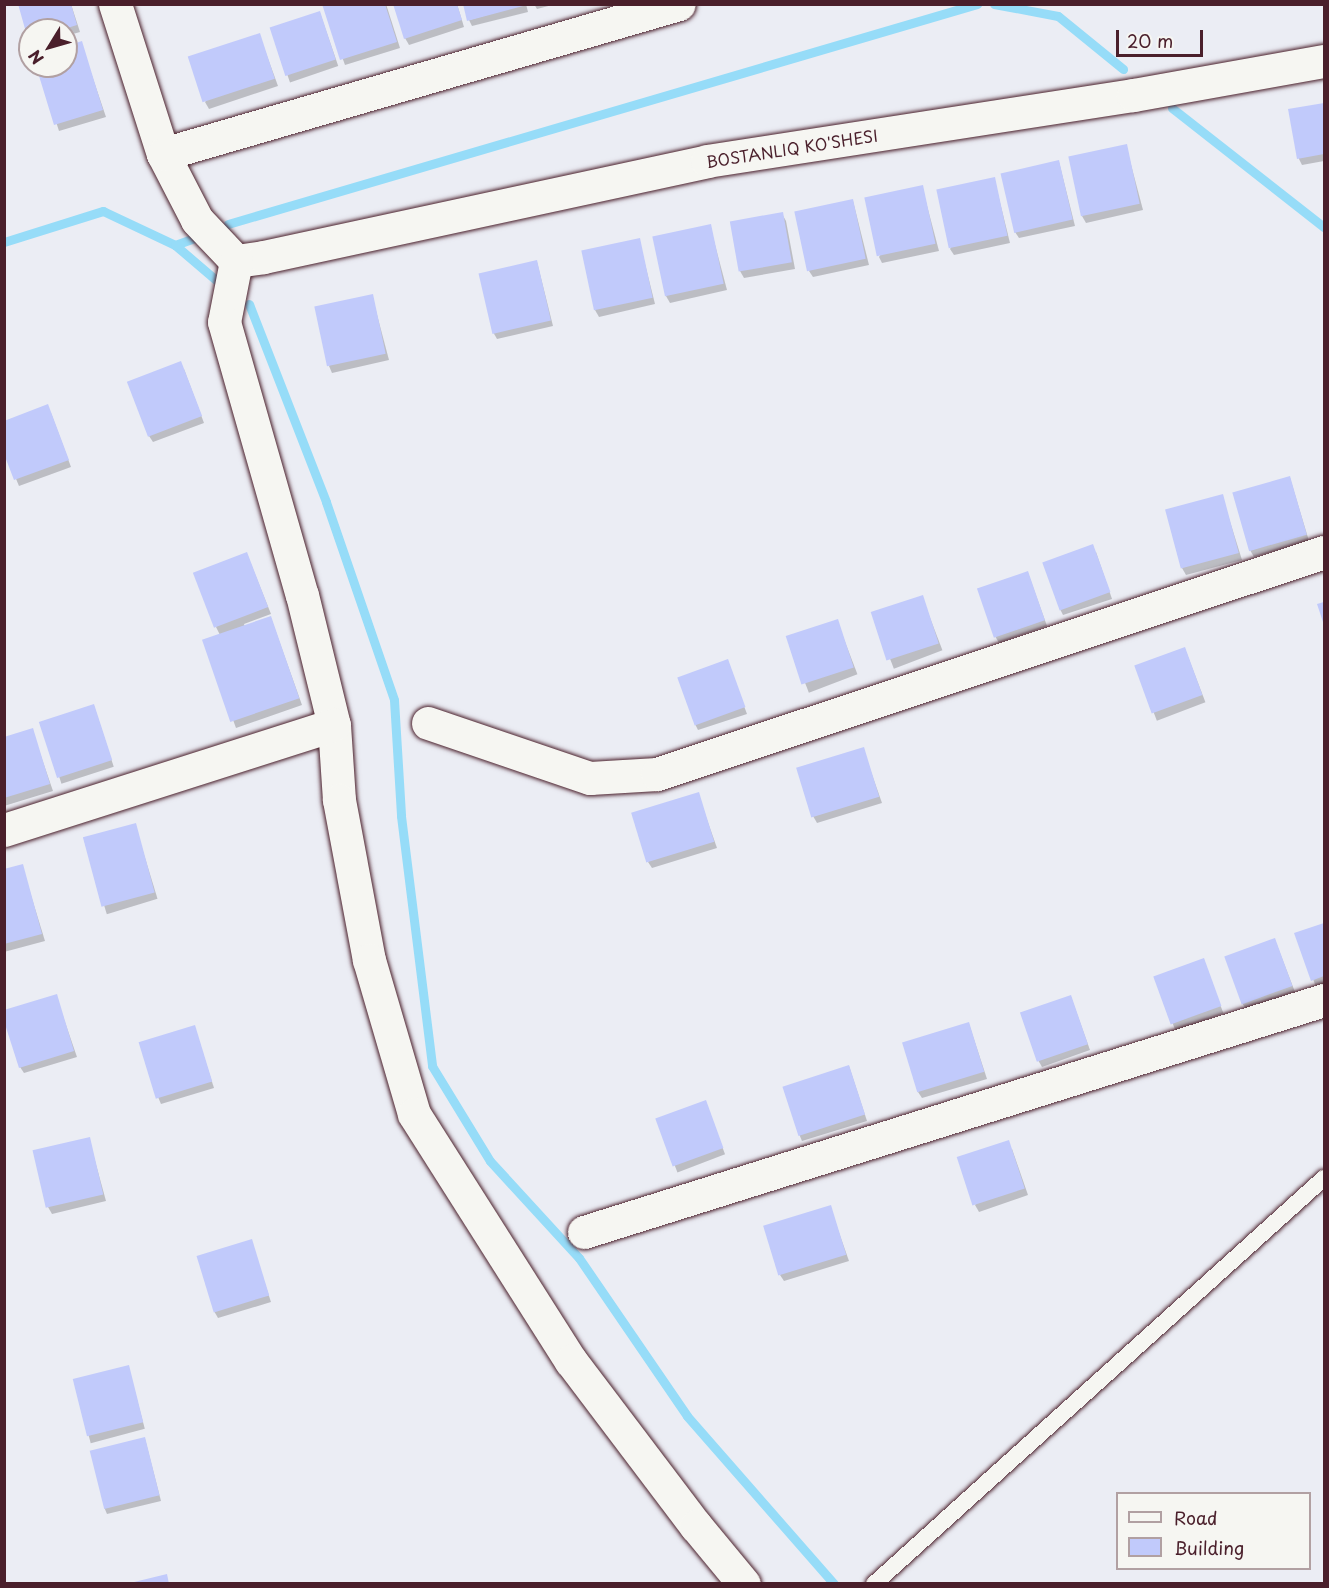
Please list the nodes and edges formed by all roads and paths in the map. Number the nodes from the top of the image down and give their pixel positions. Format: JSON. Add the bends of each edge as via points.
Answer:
{"nodes":[{"id":1,"x":115,"y":4,"type":"edge"},
{"id":2,"x":679,"y":4,"type":"edge"},
{"id":3,"x":1324,"y":61,"type":"edge"},
{"id":4,"x":163,"y":154,"type":"junction"},
{"id":5,"x":250,"y":259,"type":"junction"},
{"id":6,"x":1324,"y":552,"type":"edge"},
{"id":7,"x":428,"y":723,"type":"dead end"},
{"id":8,"x":334,"y":725,"type":"junction"},
{"id":9,"x":4,"y":830,"type":"edge"},
{"id":10,"x":1324,"y":1000,"type":"edge"},
{"id":11,"x":1324,"y":1178,"type":"edge"},
{"id":12,"x":584,"y":1232,"type":"dead end"},
{"id":13,"x":744,"y":1584,"type":"edge"},
{"id":14,"x":874,"y":1584,"type":"edge"}],
"edges":[{"from":1,"to":4,"type":"street"},
{"from":2,"to":4,"type":"street"},
{"from":3,"to":5,"type":"street","name":"BOSTANLIQ KO'SHESI","via":[[1133,95],[707,161]]},
{"from":4,"to":5,"type":"street","via":[[197,220]]},
{"from":5,"to":8,"type":"street","via":[[224,322],[302,596]]},
{"from":6,"to":7,"type":"street","via":[[657,774],[590,778]]},
{"from":8,"to":9,"type":"street"},
{"from":8,"to":13,"type":"street","via":[[339,800],[369,960],[414,1114],[572,1361]]},
{"from":10,"to":12,"type":"street"},
{"from":11,"to":14,"type":"lane"}]}
